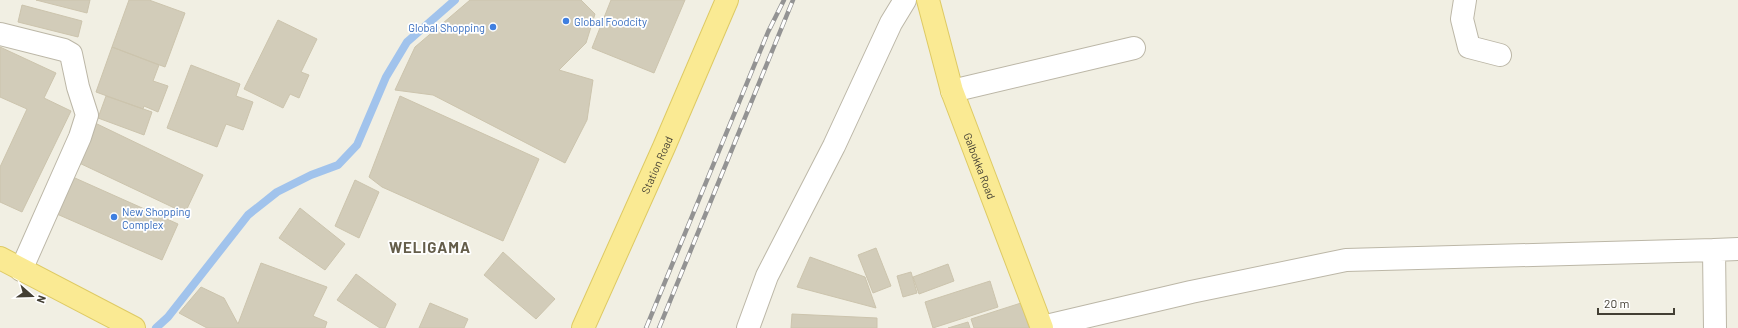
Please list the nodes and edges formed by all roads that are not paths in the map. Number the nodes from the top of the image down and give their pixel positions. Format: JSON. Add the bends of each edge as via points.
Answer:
{"nodes":[{"id":1,"x":727,"y":0,"type":"edge"},
{"id":2,"x":905,"y":0,"type":"edge"},
{"id":3,"x":928,"y":0,"type":"edge"},
{"id":4,"x":1465,"y":0,"type":"edge"},
{"id":5,"x":0,"y":34,"type":"edge"},
{"id":6,"x":1134,"y":48,"type":"dead end"},
{"id":7,"x":1500,"y":55,"type":"dead end"},
{"id":8,"x":952,"y":91,"type":"junction"},
{"id":9,"x":1738,"y":249,"type":"edge"},
{"id":10,"x":1714,"y":250,"type":"junction"},
{"id":11,"x":0,"y":258,"type":"edge"},
{"id":12,"x":21,"y":270,"type":"junction"},
{"id":13,"x":134,"y":328,"type":"edge"},
{"id":14,"x":582,"y":328,"type":"edge"},
{"id":15,"x":748,"y":328,"type":"edge"},
{"id":16,"x":1042,"y":328,"type":"edge"},
{"id":17,"x":1715,"y":328,"type":"edge"}],
"edges":[{"from":1,"to":14,"type":"main road","name":"Station Road"},
{"from":2,"to":15,"type":"street","via":[[891,23],[834,146],[767,276]]},
{"from":3,"to":8,"type":"main road","name":"Galbokka Road"},
{"from":4,"to":7,"type":"street","via":[[1462,19],[1469,47]]},
{"from":5,"to":12,"type":"street","via":[[71,54],[87,115],[80,137]]},
{"from":6,"to":8,"type":"street"},
{"from":8,"to":16,"type":"main road","name":"Galbokka Road"},
{"from":9,"to":10,"type":"street"},
{"from":10,"to":16,"type":"street","via":[[1346,260],[1191,292]]},
{"from":10,"to":17,"type":"street"},
{"from":11,"to":12,"type":"main road"},
{"from":12,"to":13,"type":"main road"}]}
